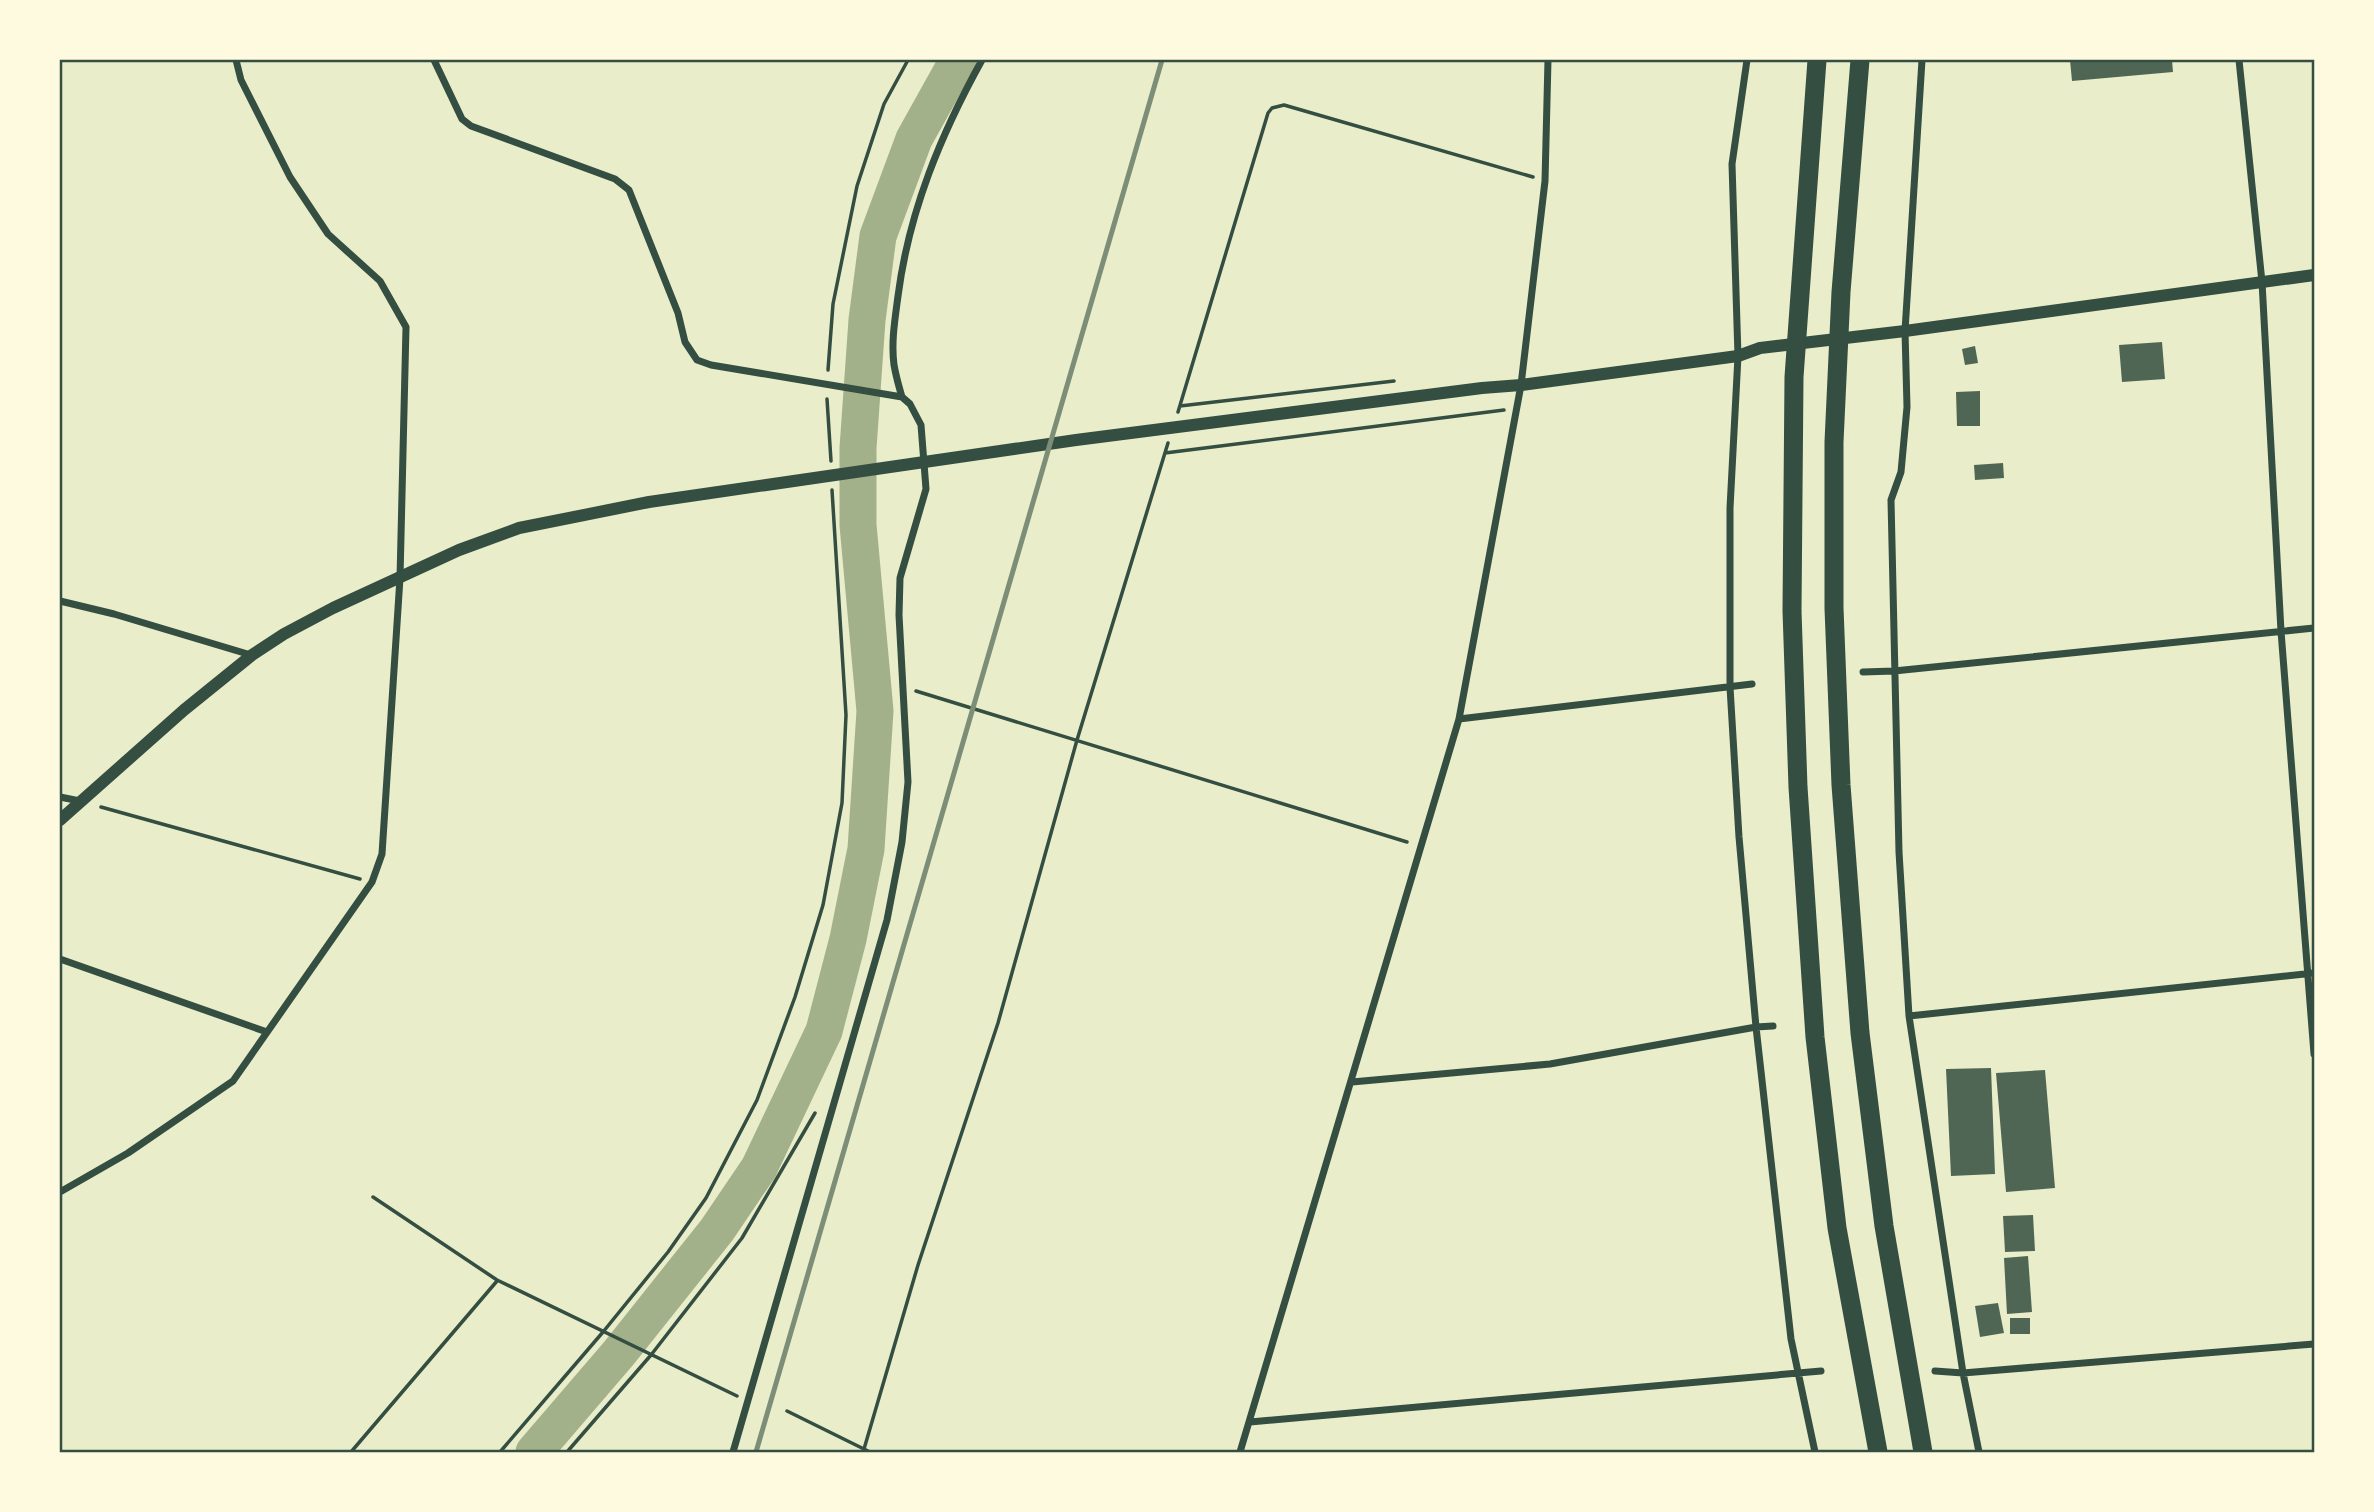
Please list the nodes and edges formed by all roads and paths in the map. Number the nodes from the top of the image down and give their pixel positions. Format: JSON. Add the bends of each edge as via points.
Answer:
{"nodes":[{"id":1,"x":236,"y":60,"type":"edge"},
{"id":2,"x":434,"y":60,"type":"edge"},
{"id":3,"x":908,"y":60,"type":"edge"},
{"id":4,"x":982,"y":60,"type":"edge"},
{"id":5,"x":1548,"y":60,"type":"edge"},
{"id":6,"x":1747,"y":60,"type":"edge"},
{"id":7,"x":1817,"y":60,"type":"edge"},
{"id":8,"x":1860,"y":60,"type":"edge"},
{"id":9,"x":1922,"y":60,"type":"edge"},
{"id":10,"x":2239,"y":60,"type":"edge"},
{"id":11,"x":1545,"y":181,"type":"junction"},
{"id":12,"x":2315,"y":275,"type":"edge"},
{"id":13,"x":2262,"y":282,"type":"junction"},
{"id":14,"x":1905,"y":331,"type":"junction"},
{"id":15,"x":1738,"y":356,"type":"junction"},
{"id":16,"x":830,"y":386,"type":"junction"},
{"id":17,"x":1521,"y":386,"type":"junction"},
{"id":18,"x":902,"y":397,"type":"junction"},
{"id":19,"x":1517,"y":408,"type":"junction"},
{"id":20,"x":1176,"y":417,"type":"dead end"},
{"id":21,"x":1168,"y":441,"type":"dead end"},
{"id":22,"x":1164,"y":453,"type":"junction"},
{"id":23,"x":831,"y":468,"type":"dead end"},
{"id":24,"x":832,"y":482,"type":"dead end"},
{"id":25,"x":400,"y":578,"type":"junction"},
{"id":26,"x":60,"y":600,"type":"edge"},
{"id":27,"x":2315,"y":628,"type":"edge"},
{"id":28,"x":2281,"y":631,"type":"junction"},
{"id":29,"x":252,"y":655,"type":"junction"},
{"id":30,"x":1894,"y":671,"type":"junction"},
{"id":31,"x":1863,"y":672,"type":"dead end"},
{"id":32,"x":1752,"y":684,"type":"dead end"},
{"id":33,"x":1730,"y":687,"type":"junction"},
{"id":34,"x":904,"y":688,"type":"junction"},
{"id":35,"x":1459,"y":719,"type":"junction"},
{"id":36,"x":1077,"y":740,"type":"junction"},
{"id":37,"x":60,"y":797,"type":"edge"},
{"id":38,"x":80,"y":801,"type":"junction"},
{"id":39,"x":60,"y":820,"type":"edge"},
{"id":40,"x":1420,"y":846,"type":"junction"},
{"id":41,"x":372,"y":882,"type":"junction"},
{"id":42,"x":60,"y":959,"type":"edge"},
{"id":43,"x":2312,"y":974,"type":"edge"},
{"id":44,"x":1909,"y":1016,"type":"junction"},
{"id":45,"x":1773,"y":1026,"type":"dead end"},
{"id":46,"x":1756,"y":1027,"type":"junction"},
{"id":47,"x":267,"y":1032,"type":"junction"},
{"id":48,"x":2315,"y":1054,"type":"edge"},
{"id":49,"x":1352,"y":1082,"type":"junction"},
{"id":50,"x":816,"y":1112,"type":"dead end"},
{"id":51,"x":60,"y":1192,"type":"edge"},
{"id":52,"x":373,"y":1198,"type":"dead end"},
{"id":53,"x":497,"y":1280,"type":"junction"},
{"id":54,"x":603,"y":1332,"type":"junction"},
{"id":55,"x":2315,"y":1344,"type":"edge"},
{"id":56,"x":650,"y":1355,"type":"junction"},
{"id":57,"x":1821,"y":1371,"type":"dead end"},
{"id":58,"x":1935,"y":1371,"type":"dead end"},
{"id":59,"x":1797,"y":1372,"type":"junction"},
{"id":60,"x":1963,"y":1373,"type":"junction"},
{"id":61,"x":748,"y":1402,"type":"junction"},
{"id":62,"x":787,"y":1411,"type":"dead end"},
{"id":63,"x":1250,"y":1422,"type":"junction"},
{"id":64,"x":864,"y":1450,"type":"junction"},
{"id":65,"x":351,"y":1452,"type":"edge"},
{"id":66,"x":500,"y":1452,"type":"edge"},
{"id":67,"x":567,"y":1452,"type":"edge"},
{"id":68,"x":733,"y":1452,"type":"edge"},
{"id":69,"x":870,"y":1452,"type":"edge"},
{"id":70,"x":1240,"y":1452,"type":"edge"},
{"id":71,"x":1815,"y":1452,"type":"edge"},
{"id":72,"x":1878,"y":1452,"type":"edge"},
{"id":73,"x":1923,"y":1452,"type":"edge"},
{"id":74,"x":1979,"y":1452,"type":"edge"}],
"edges":[{"from":1,"to":25,"type":"street","via":[[241,80],[289,177],[328,234],[380,281],[406,327]]},
{"from":2,"to":16,"type":"street","via":[[461,119],[615,179],[629,190],[685,342],[697,360]]},
{"from":3,"to":16,"type":"path","via":[[884,104],[857,186],[833,304]]},
{"from":4,"to":18,"type":"street","via":[[934,158],[912,220],[894,322],[894,366]]},
{"from":5,"to":11,"type":"street"},
{"from":6,"to":15,"type":"street","via":[[1732,164]]},
{"from":7,"to":72,"type":"highway","via":[[1794,377],[1797,773],[1815,1037],[1837,1228]]},
{"from":8,"to":73,"type":"highway","via":[[1834,442],[1840,785],[1860,1033],[1884,1226]]},
{"from":9,"to":14,"type":"street"},
{"from":10,"to":13,"type":"street"},
{"from":11,"to":17,"type":"street"},
{"from":11,"to":20,"type":"path","via":[[1284,106],[1272,108]]},
{"from":12,"to":13,"type":"street"},
{"from":13,"to":14,"type":"street"},
{"from":13,"to":28,"type":"street"},
{"from":14,"to":15,"type":"street","via":[[1760,348]]},
{"from":14,"to":30,"type":"street","via":[[1907,407],[1901,472],[1891,500]]},
{"from":15,"to":17,"type":"street"},
{"from":15,"to":33,"type":"street","via":[[1730,508]]},
{"from":16,"to":18,"type":"street"},
{"from":16,"to":23,"type":"path"},
{"from":17,"to":19,"type":"street"},
{"from":17,"to":25,"type":"street","via":[[1076,440],[649,502],[519,528]]},
{"from":18,"to":34,"type":"street","via":[[921,425],[927,476],[900,578]]},
{"from":19,"to":22,"type":"path"},
{"from":19,"to":35,"type":"street"},
{"from":21,"to":22,"type":"path"},
{"from":22,"to":36,"type":"path"},
{"from":24,"to":54,"type":"path","via":[[846,715],[842,803],[823,905],[757,1100],[706,1198]]},
{"from":25,"to":29,"type":"street","via":[[284,634]]},
{"from":25,"to":41,"type":"street","via":[[382,853]]},
{"from":26,"to":29,"type":"street"},
{"from":27,"to":28,"type":"street"},
{"from":28,"to":30,"type":"street"},
{"from":28,"to":43,"type":"street"},
{"from":29,"to":38,"type":"street"},
{"from":30,"to":31,"type":"street"},
{"from":30,"to":44,"type":"street"},
{"from":32,"to":33,"type":"street"},
{"from":33,"to":35,"type":"street"},
{"from":33,"to":46,"type":"street"},
{"from":34,"to":36,"type":"path"},
{"from":34,"to":61,"type":"street","via":[[908,782],[887,920]]},
{"from":35,"to":40,"type":"street"},
{"from":36,"to":40,"type":"path"},
{"from":36,"to":64,"type":"path","via":[[998,1023],[918,1265]]},
{"from":37,"to":38,"type":"street"},
{"from":38,"to":39,"type":"street"},
{"from":38,"to":41,"type":"path"},
{"from":40,"to":49,"type":"street"},
{"from":41,"to":47,"type":"street"},
{"from":42,"to":47,"type":"street"},
{"from":43,"to":44,"type":"street"},
{"from":43,"to":48,"type":"street"},
{"from":44,"to":60,"type":"street"},
{"from":45,"to":46,"type":"street"},
{"from":46,"to":49,"type":"street","via":[[1550,1064]]},
{"from":46,"to":59,"type":"street"},
{"from":47,"to":51,"type":"street","via":[[233,1081],[128,1153]]},
{"from":49,"to":63,"type":"street"},
{"from":50,"to":56,"type":"path","via":[[742,1238]]},
{"from":52,"to":53,"type":"path"},
{"from":53,"to":54,"type":"path"},
{"from":53,"to":65,"type":"path"},
{"from":54,"to":56,"type":"path"},
{"from":54,"to":66,"type":"path"},
{"from":55,"to":60,"type":"street"},
{"from":56,"to":61,"type":"path"},
{"from":56,"to":67,"type":"path"},
{"from":57,"to":59,"type":"street"},
{"from":58,"to":60,"type":"street"},
{"from":59,"to":63,"type":"street"},
{"from":59,"to":71,"type":"street"},
{"from":60,"to":74,"type":"street"},
{"from":61,"to":68,"type":"street"},
{"from":62,"to":64,"type":"path"},
{"from":63,"to":70,"type":"street"},
{"from":64,"to":69,"type":"path"}]}
